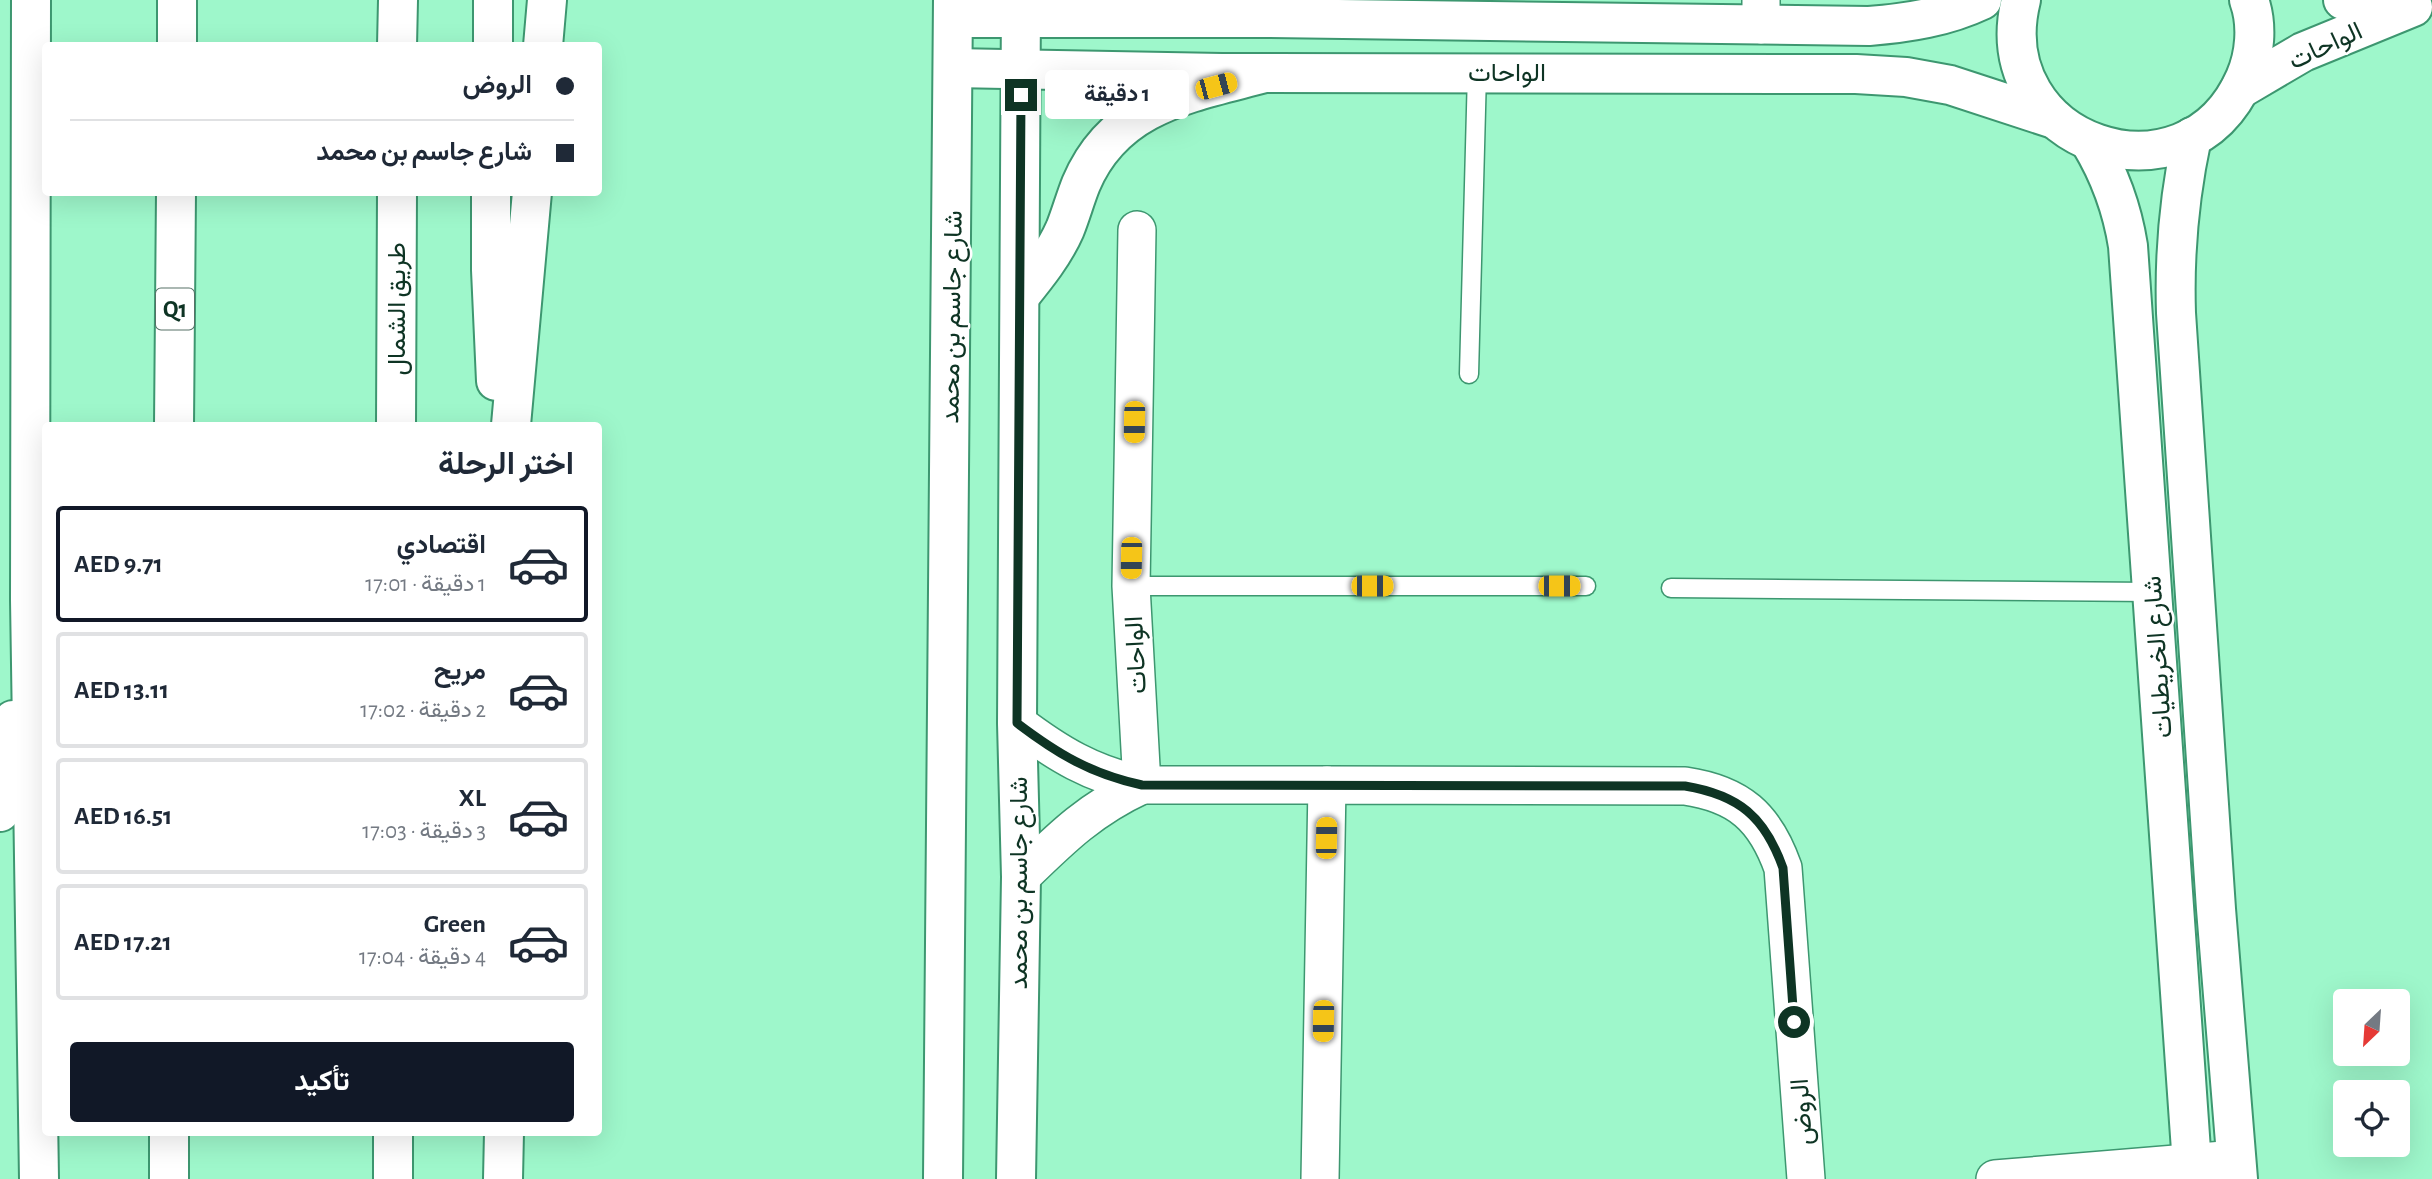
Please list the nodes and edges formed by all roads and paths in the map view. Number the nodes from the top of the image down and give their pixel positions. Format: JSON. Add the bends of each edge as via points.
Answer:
{"nodes":[{"id":1,"x":31,"y":0,"type":"edge"},
{"id":2,"x":177,"y":0,"type":"edge"},
{"id":3,"x":398,"y":0,"type":"edge"},
{"id":4,"x":493,"y":0,"type":"edge"},
{"id":5,"x":547,"y":0,"type":"edge"},
{"id":6,"x":1210,"y":0,"type":"edge"},
{"id":7,"x":1982,"y":0,"type":"edge"},
{"id":8,"x":2021,"y":0,"type":"edge"},
{"id":9,"x":2249,"y":0,"type":"edge"},
{"id":10,"x":2343,"y":0,"type":"edge"},
{"id":11,"x":2421,"y":5,"type":"edge"},
{"id":12,"x":953,"y":9,"type":"edge"},
{"id":13,"x":1021,"y":9,"type":"edge"},
{"id":14,"x":1761,"y":12,"type":"edge"},
{"id":15,"x":1263,"y":18,"type":"junction"},
{"id":16,"x":177,"y":42,"type":"edge"},
{"id":17,"x":397,"y":42,"type":"edge"},
{"id":18,"x":493,"y":42,"type":"edge"},
{"id":19,"x":543,"y":42,"type":"edge"},
{"id":20,"x":953,"y":68,"type":"junction"},
{"id":21,"x":1020,"y":70,"type":"junction"},
{"id":22,"x":1477,"y":72,"type":"junction"},
{"id":23,"x":1265,"y":73,"type":"junction"},
{"id":24,"x":2240,"y":89,"type":"junction"},
{"id":25,"x":2054,"y":120,"type":"junction"},
{"id":26,"x":2192,"y":137,"type":"junction"},
{"id":27,"x":2090,"y":142,"type":"junction"},
{"id":28,"x":176,"y":196,"type":"edge"},
{"id":29,"x":397,"y":196,"type":"edge"},
{"id":30,"x":491,"y":196,"type":"edge"},
{"id":31,"x":532,"y":196,"type":"edge"},
{"id":32,"x":1137,"y":230,"type":"dead end"},
{"id":33,"x":1020,"y":296,"type":"junction"},
{"id":34,"x":1469,"y":374,"type":"dead end"},
{"id":35,"x":174,"y":422,"type":"edge"},
{"id":36,"x":396,"y":422,"type":"edge"},
{"id":37,"x":500,"y":422,"type":"edge"},
{"id":38,"x":511,"y":422,"type":"edge"},
{"id":39,"x":1131,"y":586,"type":"junction"},
{"id":40,"x":1586,"y":586,"type":"dead end"},
{"id":41,"x":1671,"y":588,"type":"dead end"},
{"id":42,"x":2152,"y":592,"type":"junction"},
{"id":43,"x":30,"y":600,"type":"junction"},
{"id":44,"x":1017,"y":723,"type":"junction"},
{"id":45,"x":1142,"y":785,"type":"junction"},
{"id":46,"x":1327,"y":785,"type":"junction"},
{"id":47,"x":0,"y":811,"type":"edge"},
{"id":48,"x":1021,"y":877,"type":"junction"},
{"id":49,"x":169,"y":1136,"type":"edge"},
{"id":50,"x":393,"y":1136,"type":"edge"},
{"id":51,"x":503,"y":1136,"type":"edge"},
{"id":52,"x":2237,"y":1169,"type":"edge"},
{"id":53,"x":2193,"y":1171,"type":"edge"},
{"id":54,"x":39,"y":1179,"type":"edge"},
{"id":55,"x":169,"y":1179,"type":"edge"},
{"id":56,"x":393,"y":1179,"type":"edge"},
{"id":57,"x":503,"y":1179,"type":"edge"},
{"id":58,"x":943,"y":1179,"type":"edge"},
{"id":59,"x":1016,"y":1179,"type":"edge"},
{"id":60,"x":1320,"y":1179,"type":"edge"},
{"id":61,"x":1806,"y":1179,"type":"edge"},
{"id":62,"x":1995,"y":1179,"type":"edge"}],
"edges":[{"from":1,"to":43,"type":"main road"},
{"from":2,"to":16,"type":"main road"},
{"from":3,"to":17,"type":"main road"},
{"from":4,"to":18,"type":"main road"},
{"from":5,"to":19,"type":"main road"},
{"from":6,"to":15,"type":"main road"},
{"from":7,"to":14,"type":"main road","name":"الواحات","via":[[1938,16],[1869,26]]},
{"from":8,"to":25,"type":"main road","via":[[2016,37],[2020,60],[2027,82]]},
{"from":9,"to":24,"type":"main road","via":[[2253,48]]},
{"from":10,"to":11,"type":"main road","name":"الواحات"},
{"from":11,"to":24,"type":"main road","name":"الواحات","via":[[2303,52]]},
{"from":12,"to":13,"type":"main road","name":"الواحات"},
{"from":12,"to":20,"type":"main road","name":"شارع جاسم بن محمد"},
{"from":13,"to":15,"type":"main road","name":"الواحات"},
{"from":13,"to":21,"type":"main road","name":"شارع جاسم بن محمد"},
{"from":14,"to":15,"type":"main road","name":"الواحات"},
{"from":20,"to":21,"type":"main road","name":"الواحات"},
{"from":20,"to":58,"type":"main road","name":"شارع جاسم بن محمد"},
{"from":21,"to":23,"type":"main road","name":"الواحات"},
{"from":21,"to":33,"type":"main road","name":"شارع جاسم بن محمد"},
{"from":22,"to":23,"type":"main road","name":"الواحات"},
{"from":22,"to":25,"type":"main road","name":"الواحات","via":[[1906,76],[1950,85]]},
{"from":22,"to":34,"type":"lane"},
{"from":23,"to":33,"type":"main road","via":[[1167,100],[1125,125],[1093,161],[1052,254]]},
{"from":24,"to":26,"type":"main road","via":[[2228,108]]},
{"from":25,"to":27,"type":"main road"},
{"from":26,"to":27,"type":"main road","via":[[2153,150],[2110,149]]},
{"from":26,"to":52,"type":"main road","name":"شارع الخريطيات","via":[[2177,224],[2176,313]]},
{"from":27,"to":42,"type":"main road","name":"شارع الخريطيات","via":[[2115,192],[2128,246]]},
{"from":28,"to":35,"type":"main road","number":"Q1"},
{"from":29,"to":36,"type":"main road","name":"طريق الشمال"},
{"from":30,"to":37,"type":"main road","via":[[493,353]]},
{"from":31,"to":38,"type":"main road"},
{"from":32,"to":39,"type":"street","name":"الواحات"},
{"from":33,"to":44,"type":"main road","name":"شارع جاسم بن محمد"},
{"from":39,"to":40,"type":"lane"},
{"from":39,"to":45,"type":"street","name":"الواحات"},
{"from":41,"to":42,"type":"lane"},
{"from":42,"to":53,"type":"main road","name":"شارع الخريطيات"},
{"from":43,"to":47,"type":"main road"},
{"from":43,"to":54,"type":"main road"},
{"from":44,"to":45,"type":"street","name":"الروض","via":[[1089,770]]},
{"from":44,"to":48,"type":"main road","name":"شارع جاسم بن محمد"},
{"from":45,"to":46,"type":"street","name":"الروض"},
{"from":45,"to":48,"type":"street","name":"الروض","via":[[1070,828]]},
{"from":46,"to":60,"type":"street"},
{"from":46,"to":61,"type":"street","name":"الروض","via":[[1685,786],[1707,789],[1748,811],[1764,827],[1783,868]]},
{"from":48,"to":59,"type":"main road","name":"شارع جاسم بن محمد"},
{"from":49,"to":55,"type":"main road"},
{"from":50,"to":56,"type":"main road"},
{"from":51,"to":57,"type":"main road"},
{"from":52,"to":53,"type":"street"},
{"from":53,"to":62,"type":"street"}]}
